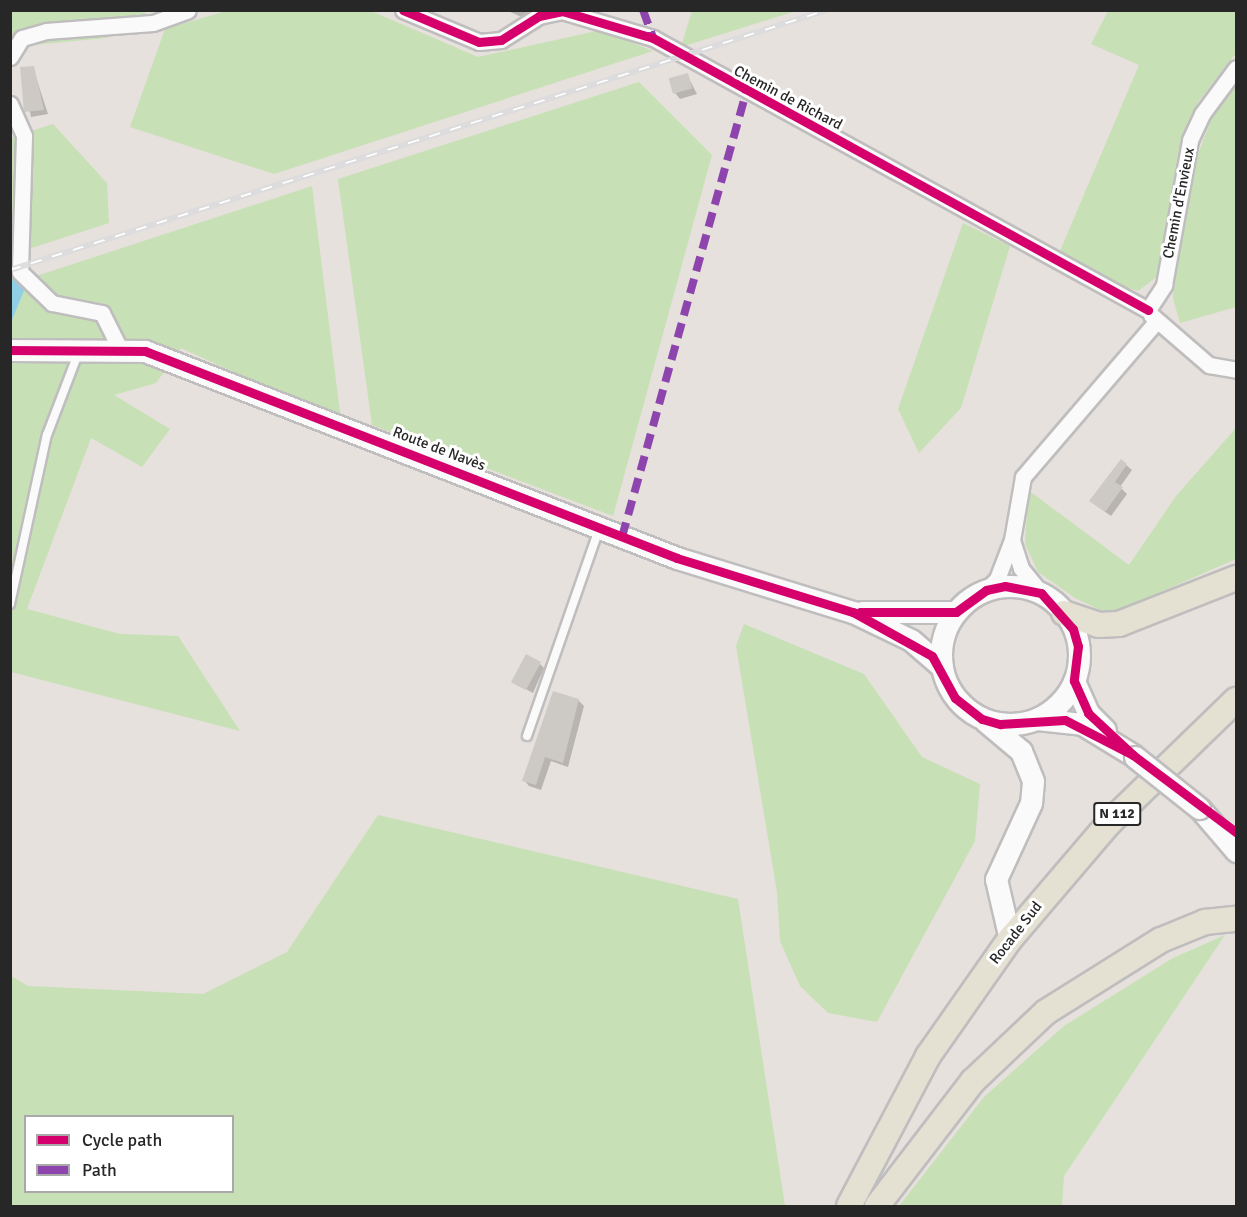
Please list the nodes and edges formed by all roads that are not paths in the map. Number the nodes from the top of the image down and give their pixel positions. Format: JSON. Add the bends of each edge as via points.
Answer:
{"nodes":[{"id":1,"x":188,"y":10,"type":"edge"},
{"id":2,"x":404,"y":10,"type":"edge"},
{"id":3,"x":10,"y":57,"type":"edge"},
{"id":4,"x":1236,"y":68,"type":"edge"},
{"id":5,"x":10,"y":104,"type":"edge"},
{"id":6,"x":1151,"y":316,"type":"junction"},
{"id":7,"x":10,"y":350,"type":"edge"},
{"id":8,"x":79,"y":350,"type":"junction"},
{"id":9,"x":121,"y":351,"type":"junction"},
{"id":10,"x":1236,"y":370,"type":"edge"},
{"id":11,"x":599,"y":528,"type":"junction"},
{"id":12,"x":1012,"y":540,"type":"junction"},
{"id":13,"x":1236,"y":578,"type":"edge"},
{"id":14,"x":986,"y":590,"type":"junction"},
{"id":15,"x":1041,"y":593,"type":"junction"},
{"id":16,"x":10,"y":604,"type":"edge"},
{"id":17,"x":852,"y":612,"type":"junction"},
{"id":18,"x":956,"y":612,"type":"junction"},
{"id":19,"x":1065,"y":613,"type":"junction"},
{"id":20,"x":942,"y":668,"type":"junction"},
{"id":21,"x":1074,"y":681,"type":"junction"},
{"id":22,"x":1236,"y":700,"type":"edge"},
{"id":23,"x":982,"y":719,"type":"junction"},
{"id":24,"x":1037,"y":719,"type":"junction"},
{"id":25,"x":527,"y":736,"type":"dead end"},
{"id":26,"x":1134,"y":756,"type":"junction"},
{"id":27,"x":1200,"y":809,"type":"junction"},
{"id":28,"x":1236,"y":832,"type":"edge"},
{"id":29,"x":1236,"y":851,"type":"edge"},
{"id":30,"x":1236,"y":918,"type":"edge"},
{"id":31,"x":1010,"y":939,"type":"junction"},
{"id":32,"x":849,"y":1206,"type":"edge"},
{"id":33,"x":877,"y":1206,"type":"edge"}],
"edges":[{"from":1,"to":3,"type":"street","via":[[153,23],[46,31],[22,38]]},
{"from":2,"to":6,"type":"street","name":"Chemin de Richard","via":[[479,42],[501,40],[539,16],[562,11],[653,38]]},
{"from":4,"to":6,"type":"street","name":"Chemin d'Envieux","via":[[1202,114],[1190,141],[1164,285]]},
{"from":5,"to":9,"type":"street","via":[[24,136],[20,272],[52,303],[102,313]]},
{"from":6,"to":10,"type":"street","name":"Chemin de Richard","via":[[1209,365]]},
{"from":6,"to":12,"type":"street","name":"Chemin d'Envieux","via":[[1142,344],[1038,454],[1017,496]]},
{"from":7,"to":8,"type":"main road","name":"Route de Navès"},
{"from":8,"to":9,"type":"main road","name":"Route de Navès"},
{"from":8,"to":16,"type":"lane","via":[[47,435]]},
{"from":9,"to":11,"type":"main road","name":"Route de Navès","via":[[145,351],[186,366]]},
{"from":11,"to":17,"type":"main road","name":"Route de Navès","via":[[677,558]]},
{"from":11,"to":25,"type":"lane"},
{"from":12,"to":14,"type":"street","via":[[997,579]]},
{"from":12,"to":15,"type":"street","via":[[1021,568]]},
{"from":13,"to":19,"type":"main road","via":[[1119,624],[1098,625]]},
{"from":14,"to":15,"type":"main road","via":[[1023,587]]},
{"from":14,"to":18,"type":"main road"},
{"from":15,"to":19,"type":"main road"},
{"from":17,"to":18,"type":"main road","name":"Route de Navès","via":[[918,616]]},
{"from":17,"to":20,"type":"main road","name":"Route de Navès","via":[[911,640]]},
{"from":18,"to":20,"type":"main road","name":"Route de Navès","via":[[941,648]]},
{"from":19,"to":21,"type":"main road","via":[[1078,646]]},
{"from":20,"to":23,"type":"main road","name":"Route de Navès","via":[[955,698]]},
{"from":21,"to":24,"type":"main road","name":"Route de Navès","via":[[1065,697]]},
{"from":21,"to":26,"type":"main road","name":"Route de Navès","via":[[1088,713]]},
{"from":22,"to":31,"type":"main road","name":"Rocade Sud","number":"N 112","via":[[1109,823]]},
{"from":23,"to":24,"type":"main road","name":"Route de Navès","via":[[1009,724]]},
{"from":23,"to":31,"type":"main road","via":[[1021,751],[1033,781],[1031,803],[996,879]]},
{"from":24,"to":26,"type":"main road","name":"Route de Navès","via":[[1082,724]]},
{"from":26,"to":27,"type":"main road","name":"Route de Navès","bridge":true},
{"from":27,"to":28,"type":"main road","name":"Route de Navès"},
{"from":27,"to":29,"type":"main road","name":"Route de Navès"},
{"from":30,"to":33,"type":"main road","via":[[1204,922],[1161,940],[1046,1012],[973,1081]]},
{"from":31,"to":32,"type":"main road","name":"Rocade Sud","number":"N 112","via":[[928,1056]]}]}
